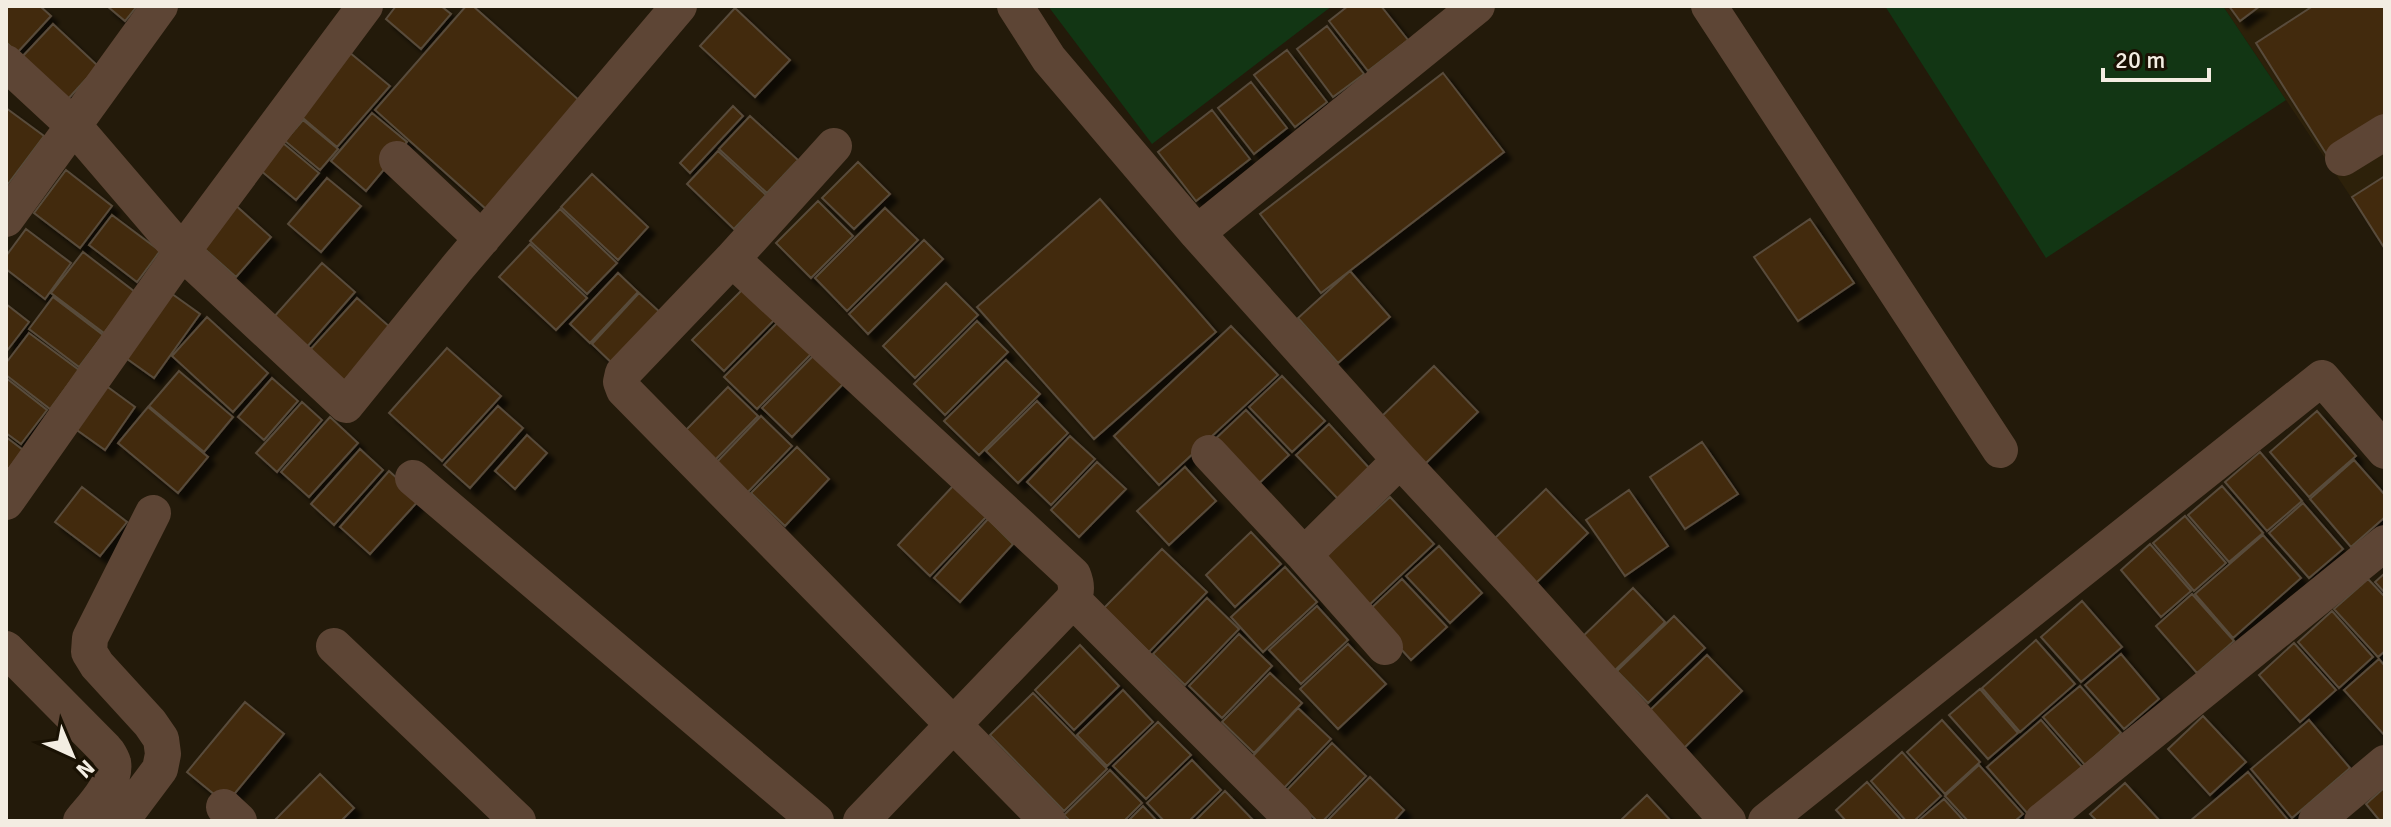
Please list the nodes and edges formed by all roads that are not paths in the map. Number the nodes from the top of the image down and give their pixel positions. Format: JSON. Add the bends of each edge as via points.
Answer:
{"nodes":[{"id":1,"x":160,"y":6,"type":"edge"},
{"id":2,"x":365,"y":6,"type":"edge"},
{"id":3,"x":679,"y":6,"type":"edge"},
{"id":4,"x":1015,"y":6,"type":"edge"},
{"id":5,"x":1477,"y":6,"type":"edge"},
{"id":6,"x":1709,"y":6,"type":"edge"},
{"id":7,"x":6,"y":63,"type":"edge"},
{"id":8,"x":74,"y":126,"type":"junction"},
{"id":9,"x":2385,"y":132,"type":"edge"},
{"id":10,"x":834,"y":146,"type":"dead end"},
{"id":11,"x":2343,"y":158,"type":"dead end"},
{"id":12,"x":397,"y":159,"type":"dead end"},
{"id":13,"x":6,"y":219,"type":"edge"},
{"id":14,"x":1197,"y":233,"type":"junction"},
{"id":15,"x":482,"y":239,"type":"junction"},
{"id":16,"x":182,"y":252,"type":"junction"},
{"id":17,"x":732,"y":259,"type":"junction"},
{"id":18,"x":2000,"y":450,"type":"dead end"},
{"id":19,"x":2385,"y":451,"type":"edge"},
{"id":20,"x":1209,"y":453,"type":"dead end"},
{"id":21,"x":1400,"y":460,"type":"junction"},
{"id":22,"x":413,"y":478,"type":"dead end"},
{"id":23,"x":6,"y":502,"type":"edge"},
{"id":24,"x":153,"y":513,"type":"dead end"},
{"id":25,"x":2385,"y":543,"type":"edge"},
{"id":26,"x":1304,"y":555,"type":"junction"},
{"id":27,"x":1073,"y":600,"type":"junction"},
{"id":28,"x":334,"y":646,"type":"dead end"},
{"id":29,"x":1385,"y":647,"type":"dead end"},
{"id":30,"x":6,"y":649,"type":"edge"},
{"id":31,"x":951,"y":725,"type":"junction"},
{"id":32,"x":2385,"y":763,"type":"edge"},
{"id":33,"x":81,"y":821,"type":"edge"},
{"id":34,"x":121,"y":821,"type":"edge"},
{"id":35,"x":518,"y":821,"type":"edge"},
{"id":36,"x":816,"y":821,"type":"edge"},
{"id":37,"x":861,"y":821,"type":"edge"},
{"id":38,"x":1048,"y":821,"type":"edge"},
{"id":39,"x":1294,"y":821,"type":"edge"},
{"id":40,"x":1728,"y":821,"type":"edge"},
{"id":41,"x":1766,"y":821,"type":"edge"},
{"id":42,"x":2042,"y":821,"type":"edge"},
{"id":43,"x":2316,"y":821,"type":"edge"}],
"edges":[{"from":1,"to":8,"type":"street"},
{"from":2,"to":16,"type":"street"},
{"from":3,"to":15,"type":"street"},
{"from":4,"to":14,"type":"street","via":[[1049,59]]},
{"from":5,"to":14,"type":"street"},
{"from":6,"to":18,"type":"street"},
{"from":7,"to":8,"type":"street"},
{"from":8,"to":13,"type":"street"},
{"from":8,"to":16,"type":"street"},
{"from":9,"to":11,"type":"street"},
{"from":10,"to":17,"type":"street"},
{"from":12,"to":15,"type":"street"},
{"from":14,"to":21,"type":"street"},
{"from":15,"to":16,"type":"street","via":[[346,405]]},
{"from":16,"to":23,"type":"street"},
{"from":17,"to":27,"type":"street","via":[[1073,575]]},
{"from":17,"to":31,"type":"street","via":[[623,373],[624,390]]},
{"from":19,"to":41,"type":"street","via":[[2322,378]]},
{"from":20,"to":26,"type":"street"},
{"from":21,"to":26,"type":"street"},
{"from":21,"to":40,"type":"street"},
{"from":22,"to":36,"type":"street"},
{"from":24,"to":34,"type":"street","via":[[90,638],[89,652],[97,665],[161,739],[160,769]]},
{"from":25,"to":42,"type":"street"},
{"from":26,"to":29,"type":"street"},
{"from":27,"to":31,"type":"street"},
{"from":27,"to":39,"type":"street"},
{"from":28,"to":35,"type":"street"},
{"from":30,"to":33,"type":"street","via":[[113,761],[108,785]]},
{"from":31,"to":37,"type":"street"},
{"from":31,"to":38,"type":"street"},
{"from":32,"to":43,"type":"street"}]}
